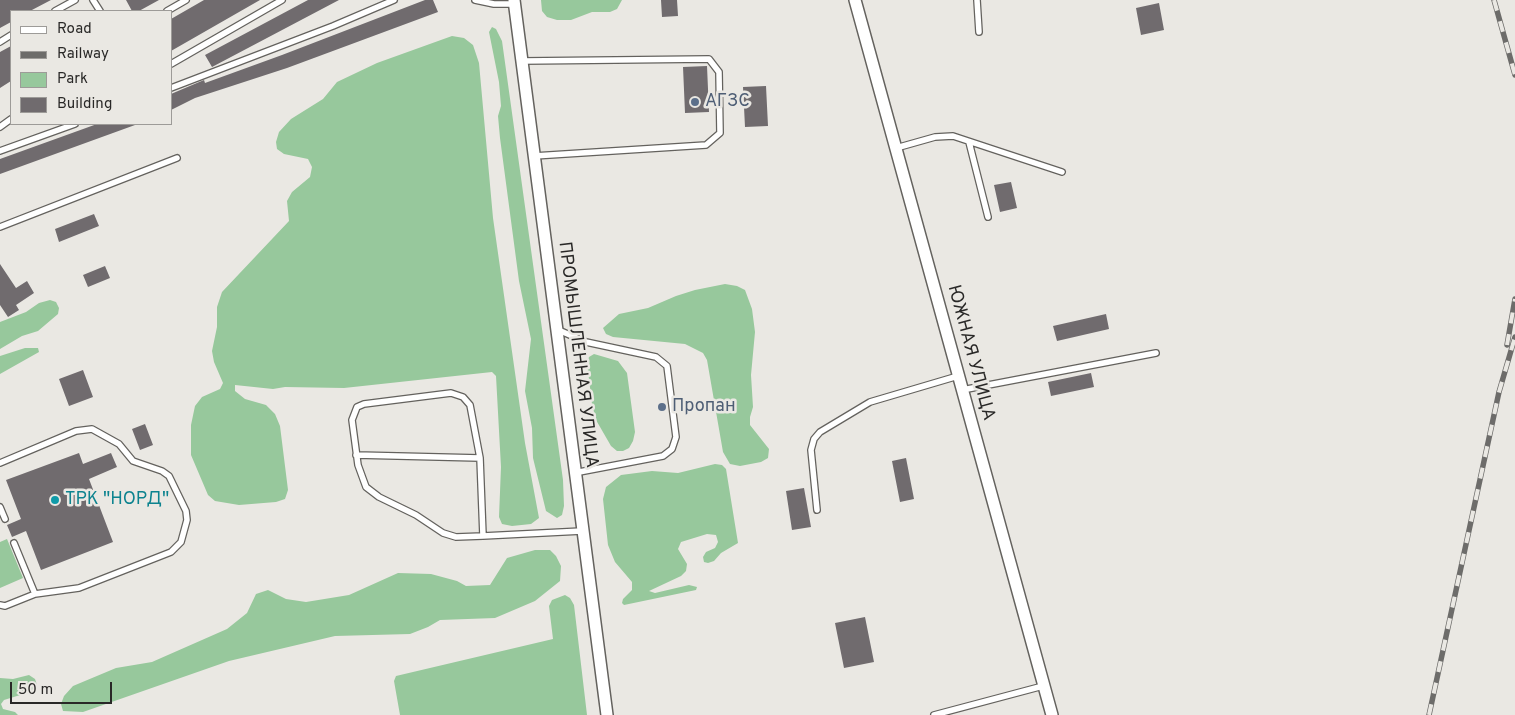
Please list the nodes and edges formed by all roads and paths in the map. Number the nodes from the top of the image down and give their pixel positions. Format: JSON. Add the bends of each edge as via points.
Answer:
{"nodes":[{"id":1,"x":75,"y":0,"type":"edge"},
{"id":2,"x":186,"y":0,"type":"edge"},
{"id":3,"x":282,"y":0,"type":"edge"},
{"id":4,"x":394,"y":0,"type":"edge"},
{"id":5,"x":475,"y":0,"type":"edge"},
{"id":6,"x":855,"y":0,"type":"edge"},
{"id":7,"x":977,"y":0,"type":"edge"},
{"id":8,"x":514,"y":2,"type":"edge"},
{"id":9,"x":57,"y":10,"type":"edge"},
{"id":10,"x":169,"y":10,"type":"edge"},
{"id":11,"x":979,"y":32,"type":"dead end"},
{"id":12,"x":522,"y":61,"type":"junction"},
{"id":13,"x":172,"y":63,"type":"edge"},
{"id":14,"x":172,"y":88,"type":"edge"},
{"id":15,"x":72,"y":125,"type":"edge"},
{"id":16,"x":969,"y":142,"type":"junction"},
{"id":17,"x":896,"y":148,"type":"junction"},
{"id":18,"x":0,"y":151,"type":"edge"},
{"id":19,"x":534,"y":156,"type":"junction"},
{"id":20,"x":178,"y":158,"type":"dead end"},
{"id":21,"x":1062,"y":172,"type":"dead end"},
{"id":22,"x":988,"y":217,"type":"dead end"},
{"id":23,"x":0,"y":227,"type":"edge"},
{"id":24,"x":556,"y":329,"type":"junction"},
{"id":25,"x":1156,"y":353,"type":"dead end"},
{"id":26,"x":958,"y":376,"type":"junction"},
{"id":27,"x":962,"y":390,"type":"junction"},
{"id":28,"x":356,"y":455,"type":"junction"},
{"id":29,"x":480,"y":458,"type":"junction"},
{"id":30,"x":0,"y":463,"type":"edge"},
{"id":31,"x":574,"y":473,"type":"junction"},
{"id":32,"x":0,"y":507,"type":"edge"},
{"id":33,"x":817,"y":510,"type":"dead end"},
{"id":34,"x":5,"y":519,"type":"dead end"},
{"id":35,"x":582,"y":531,"type":"junction"},
{"id":36,"x":484,"y":536,"type":"junction"},
{"id":37,"x":14,"y":543,"type":"dead end"},
{"id":38,"x":35,"y":594,"type":"junction"},
{"id":39,"x":0,"y":605,"type":"edge"},
{"id":40,"x":1043,"y":686,"type":"junction"},
{"id":41,"x":607,"y":715,"type":"edge"},
{"id":42,"x":934,"y":715,"type":"edge"},
{"id":43,"x":1052,"y":715,"type":"edge"}],
"edges":[{"from":1,"to":9,"type":"lane"},
{"from":2,"to":10,"type":"lane"},
{"from":3,"to":13,"type":"lane"},
{"from":4,"to":14,"type":"lane"},
{"from":5,"to":8,"type":"lane","via":[[494,4]]},
{"from":6,"to":17,"type":"street","name":"ЮЖНАЯ УЛИЦА"},
{"from":7,"to":11,"type":"lane"},
{"from":8,"to":12,"type":"street","name":"ПРОМЫШЛЕННАЯ УЛИЦА"},
{"from":12,"to":19,"type":"street","name":"ПРОМЫШЛЕННАЯ УЛИЦА"},
{"from":12,"to":19,"type":"lane","via":[[709,59],[720,72],[720,133],[706,145]]},
{"from":15,"to":18,"type":"lane"},
{"from":16,"to":17,"type":"lane","via":[[946,136]]},
{"from":16,"to":21,"type":"lane"},
{"from":16,"to":22,"type":"lane"},
{"from":17,"to":26,"type":"street","name":"ЮЖНАЯ УЛИЦА"},
{"from":19,"to":24,"type":"street","name":"ПРОМЫШЛЕННАЯ УЛИЦА"},
{"from":20,"to":23,"type":"lane"},
{"from":24,"to":31,"type":"street","name":"ПРОМЫШЛЕННАЯ УЛИЦА"},
{"from":24,"to":31,"type":"lane","via":[[586,342],[656,357],[667,366],[676,436],[672,449],[663,456]]},
{"from":25,"to":27,"type":"lane"},
{"from":26,"to":27,"type":"street","name":"ЮЖНАЯ УЛИЦА"},
{"from":26,"to":33,"type":"lane","via":[[870,402],[820,432],[811,450]]},
{"from":27,"to":40,"type":"street","name":"ЮЖНАЯ УЛИЦА"},
{"from":28,"to":29,"type":"lane"},
{"from":28,"to":29,"type":"lane","via":[[352,420],[358,407],[451,394],[463,397],[470,405]]},
{"from":28,"to":36,"type":"lane","via":[[360,477],[366,487],[379,497],[443,533],[456,537]]},
{"from":29,"to":36,"type":"lane"},
{"from":30,"to":38,"type":"lane","via":[[76,430],[92,429],[119,444],[133,461],[169,476],[186,511],[181,542],[171,552],[80,588]]},
{"from":31,"to":35,"type":"street","name":"ПРОМЫШЛЕННАЯ УЛИЦА"},
{"from":32,"to":34,"type":"lane"},
{"from":35,"to":36,"type":"lane"},
{"from":35,"to":41,"type":"street","name":"ПРОМЫШЛЕННАЯ УЛИЦА"},
{"from":37,"to":38,"type":"lane"},
{"from":38,"to":39,"type":"lane"},
{"from":40,"to":42,"type":"lane"},
{"from":40,"to":43,"type":"street","name":"ЮЖНАЯ УЛИЦА"}]}
